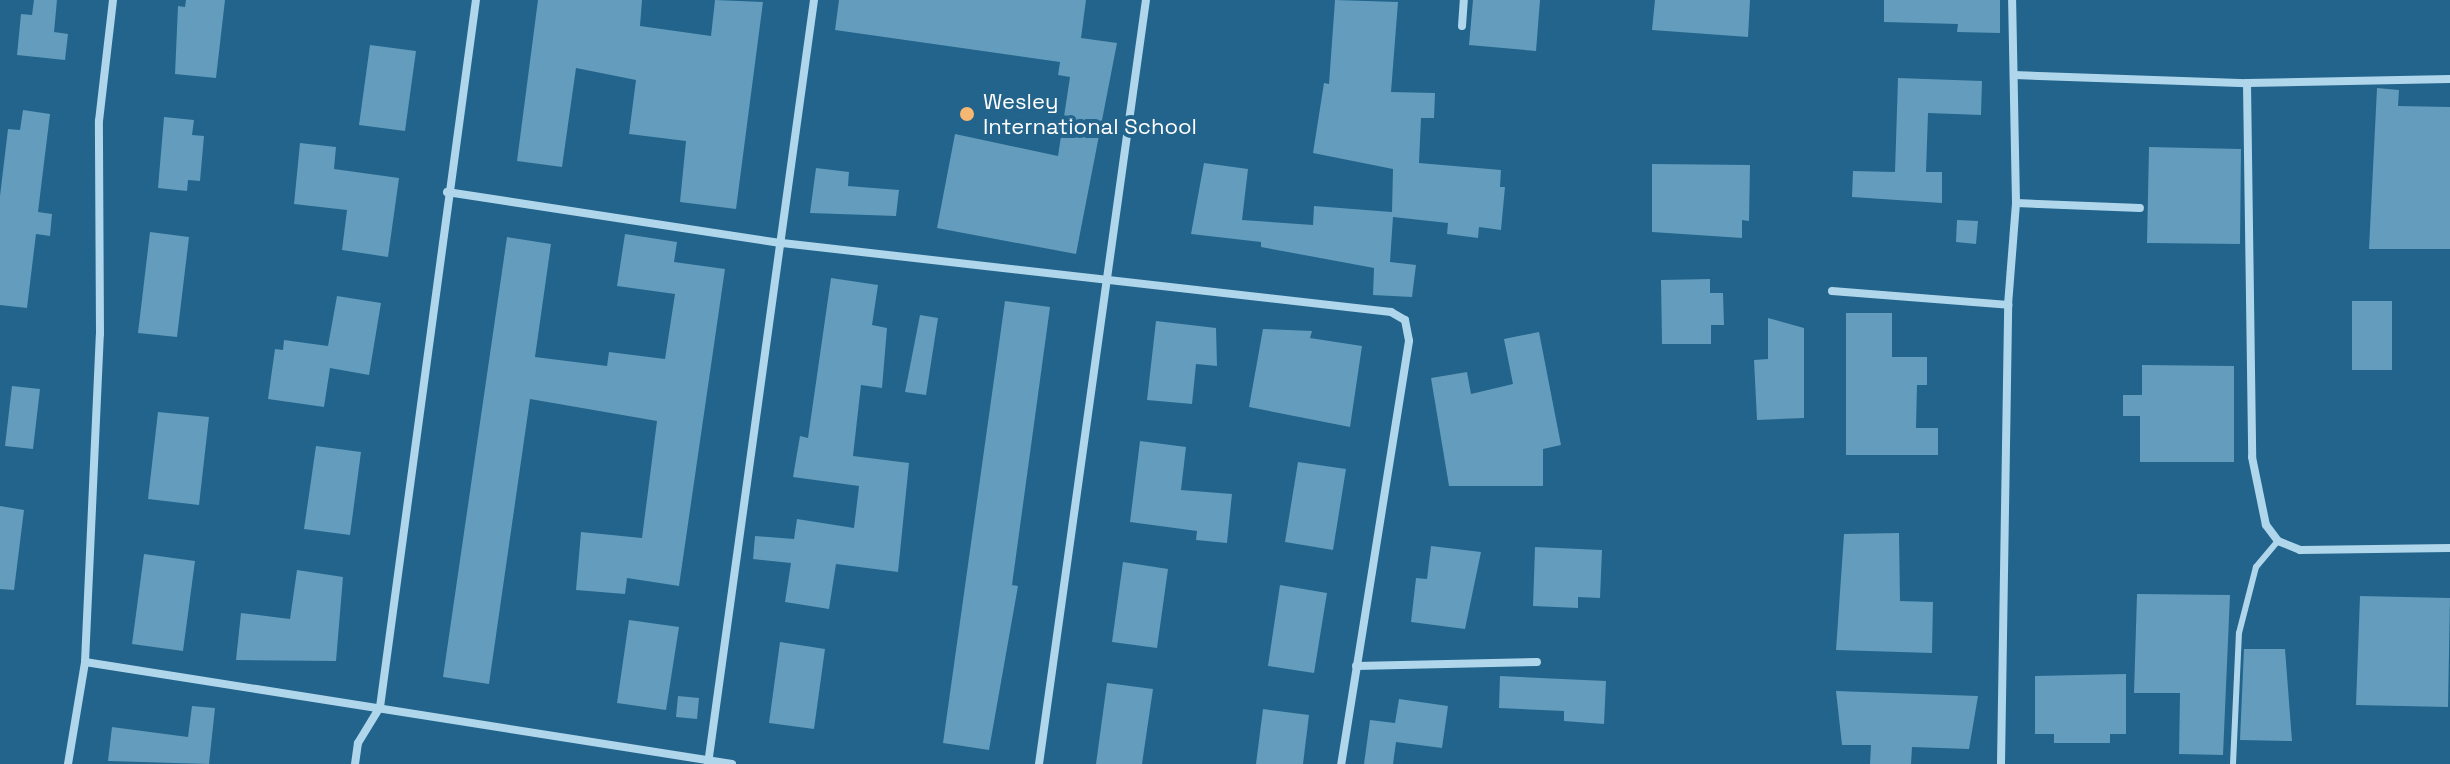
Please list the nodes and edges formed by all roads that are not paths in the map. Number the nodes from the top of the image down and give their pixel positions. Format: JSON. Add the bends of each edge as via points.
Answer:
{"nodes":[{"id":1,"x":113,"y":0,"type":"edge"},
{"id":2,"x":476,"y":0,"type":"edge"},
{"id":3,"x":814,"y":0,"type":"edge"},
{"id":4,"x":1146,"y":0,"type":"edge"},
{"id":5,"x":1464,"y":0,"type":"edge"},
{"id":6,"x":2012,"y":0,"type":"edge"},
{"id":7,"x":1462,"y":26,"type":"dead end"},
{"id":8,"x":2014,"y":75,"type":"junction"},
{"id":9,"x":2450,"y":79,"type":"edge"},
{"id":10,"x":2247,"y":83,"type":"junction"},
{"id":11,"x":447,"y":192,"type":"junction"},
{"id":12,"x":2016,"y":203,"type":"junction"},
{"id":13,"x":2140,"y":208,"type":"dead end"},
{"id":14,"x":782,"y":243,"type":"junction"},
{"id":15,"x":1110,"y":279,"type":"junction"},
{"id":16,"x":1832,"y":291,"type":"dead end"},
{"id":17,"x":2008,"y":305,"type":"junction"},
{"id":18,"x":2278,"y":541,"type":"junction"},
{"id":19,"x":2450,"y":548,"type":"edge"},
{"id":20,"x":85,"y":662,"type":"junction"},
{"id":21,"x":1537,"y":662,"type":"dead end"},
{"id":22,"x":1356,"y":666,"type":"junction"},
{"id":23,"x":380,"y":707,"type":"junction"},
{"id":24,"x":709,"y":762,"type":"edge"},
{"id":25,"x":68,"y":764,"type":"edge"},
{"id":26,"x":355,"y":764,"type":"edge"},
{"id":27,"x":732,"y":764,"type":"edge"},
{"id":28,"x":1039,"y":764,"type":"edge"},
{"id":29,"x":1341,"y":764,"type":"edge"},
{"id":30,"x":2001,"y":764,"type":"edge"},
{"id":31,"x":2233,"y":764,"type":"edge"}],
"edges":[{"from":1,"to":20,"type":"street","via":[[99,121],[100,334]]},
{"from":2,"to":11,"type":"street"},
{"from":3,"to":14,"type":"street"},
{"from":4,"to":15,"type":"street"},
{"from":5,"to":7,"type":"street"},
{"from":6,"to":8,"type":"street"},
{"from":8,"to":10,"type":"street"},
{"from":8,"to":12,"type":"street"},
{"from":9,"to":10,"type":"street"},
{"from":10,"to":18,"type":"street","via":[[2252,457],[2266,525]]},
{"from":11,"to":14,"type":"street"},
{"from":11,"to":23,"type":"street"},
{"from":12,"to":13,"type":"street"},
{"from":12,"to":17,"type":"street"},
{"from":14,"to":15,"type":"street"},
{"from":14,"to":24,"type":"street"},
{"from":15,"to":22,"type":"street","via":[[1391,312],[1405,320],[1409,341]]},
{"from":15,"to":28,"type":"street"},
{"from":16,"to":17,"type":"street"},
{"from":17,"to":30,"type":"street"},
{"from":18,"to":19,"type":"street","via":[[2300,550]]},
{"from":18,"to":31,"type":"lane","via":[[2256,567],[2239,633]]},
{"from":20,"to":23,"type":"street"},
{"from":20,"to":25,"type":"street"},
{"from":21,"to":22,"type":"street"},
{"from":22,"to":29,"type":"street"},
{"from":23,"to":24,"type":"street"},
{"from":23,"to":26,"type":"street","via":[[358,743]]},
{"from":24,"to":27,"type":"street"}]}
